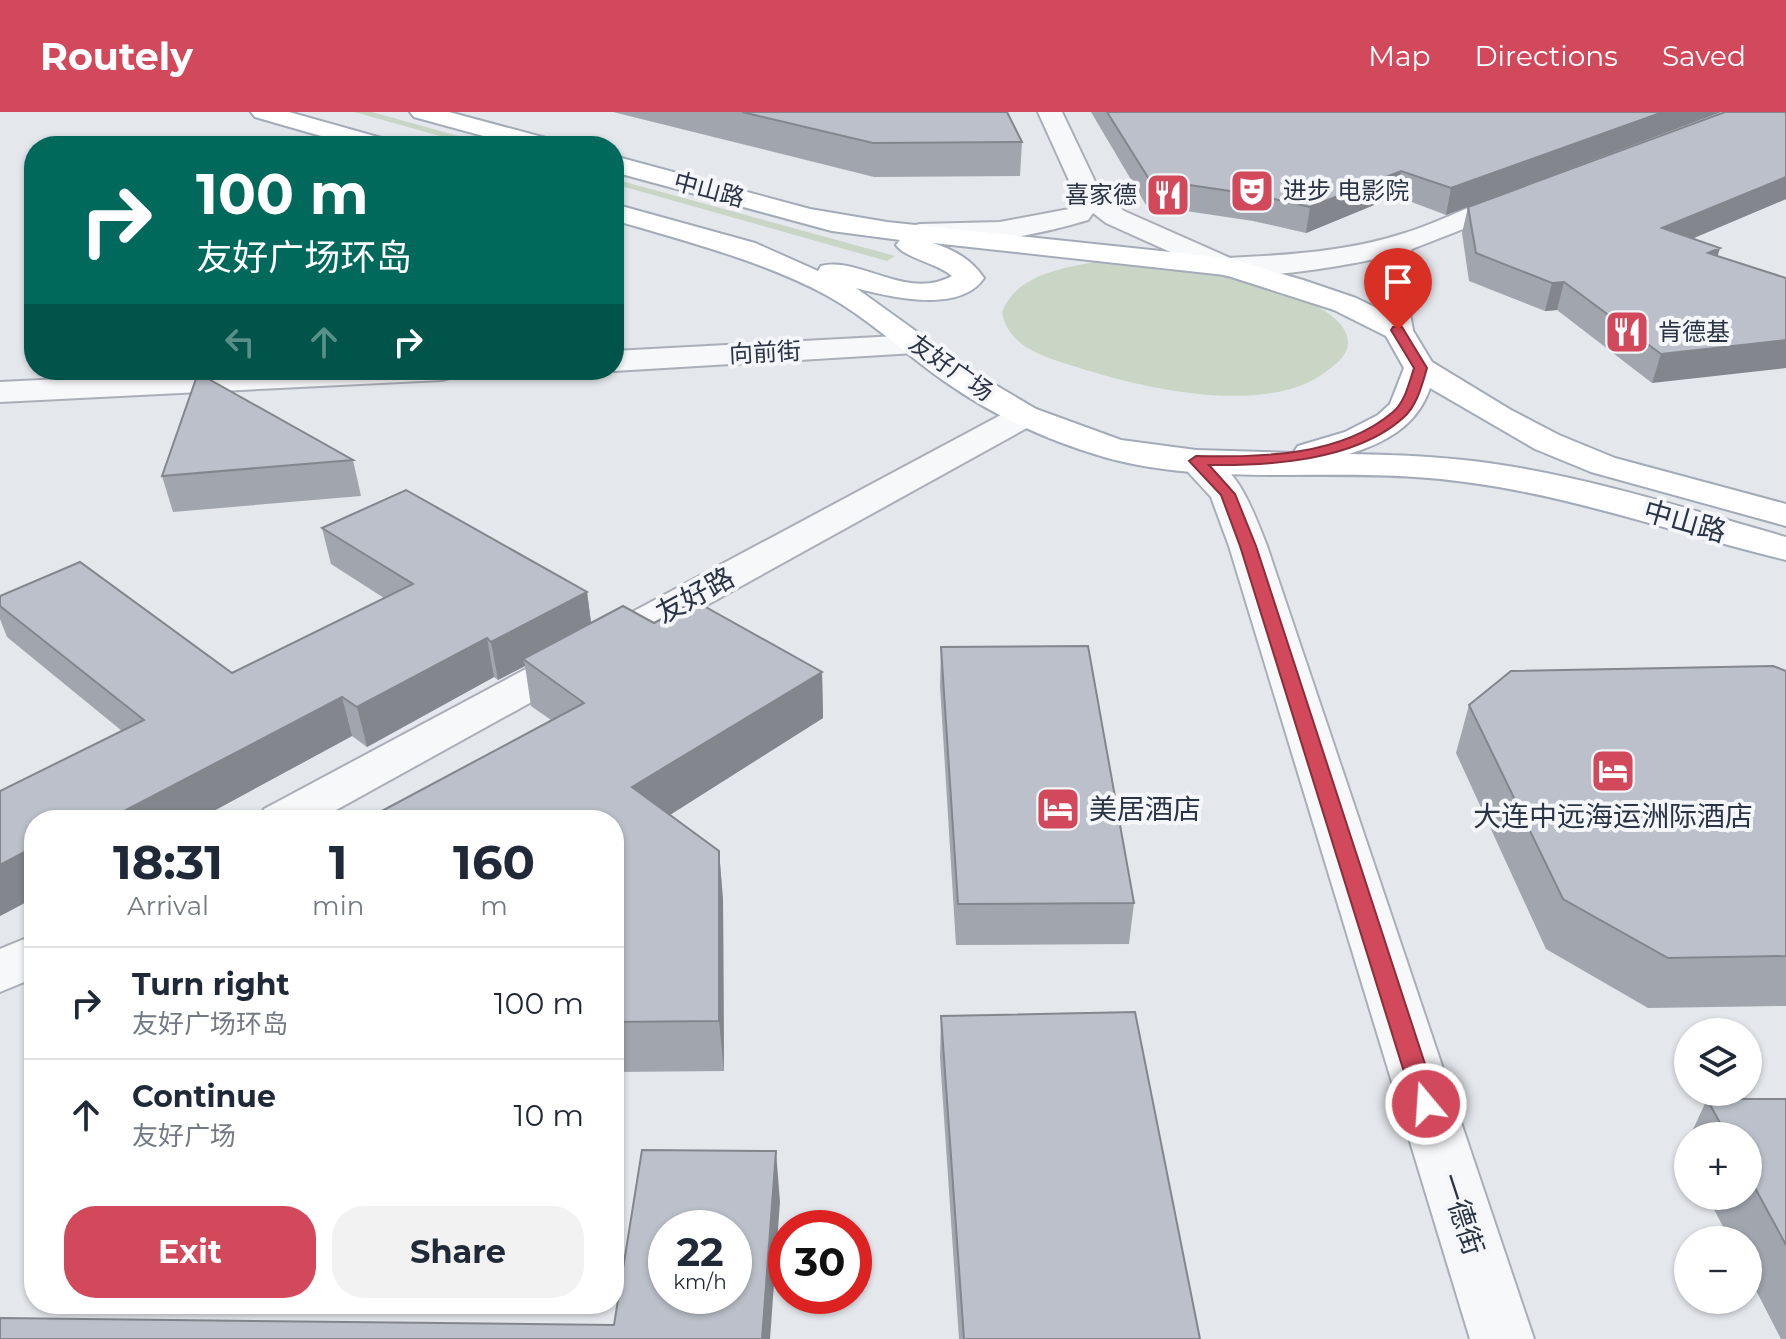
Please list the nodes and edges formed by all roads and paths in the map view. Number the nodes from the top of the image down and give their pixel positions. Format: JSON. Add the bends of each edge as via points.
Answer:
{"nodes":[{"id":1,"x":263,"y":112,"type":"edge"},
{"id":2,"x":422,"y":112,"type":"edge"},
{"id":3,"x":1050,"y":112,"type":"edge"},
{"id":4,"x":348,"y":136,"type":"edge"},
{"id":5,"x":511,"y":136,"type":"edge"},
{"id":6,"x":624,"y":167,"type":"edge"},
{"id":7,"x":1549,"y":187,"type":"edge"},
{"id":8,"x":1089,"y":196,"type":"junction"},
{"id":9,"x":624,"y":215,"type":"edge"},
{"id":10,"x":805,"y":216,"type":"junction"},
{"id":11,"x":887,"y":230,"type":"junction"},
{"id":12,"x":719,"y":241,"type":"junction"},
{"id":13,"x":1400,"y":244,"type":"junction"},
{"id":14,"x":1227,"y":267,"type":"junction"},
{"id":15,"x":1398,"y":330,"type":"junction"},
{"id":16,"x":915,"y":344,"type":"junction"},
{"id":17,"x":624,"y":360,"type":"edge"},
{"id":18,"x":1420,"y":368,"type":"junction"},
{"id":19,"x":241,"y":380,"type":"edge"},
{"id":20,"x":0,"y":392,"type":"edge"},
{"id":21,"x":1024,"y":416,"type":"junction"},
{"id":22,"x":1196,"y":461,"type":"junction"},
{"id":23,"x":1261,"y":462,"type":"junction"},
{"id":24,"x":1594,"y":479,"type":"junction"},
{"id":25,"x":1786,"y":515,"type":"edge"},
{"id":26,"x":1786,"y":549,"type":"edge"},
{"id":27,"x":299,"y":810,"type":"edge"},
{"id":28,"x":24,"y":960,"type":"edge"},
{"id":29,"x":0,"y":973,"type":"edge"},
{"id":30,"x":1502,"y":1339,"type":"edge"}],
"edges":[{"from":1,"to":4,"type":"main road"},
{"from":2,"to":5,"type":"main road"},
{"from":3,"to":8,"type":"street"},
{"from":6,"to":10,"type":"main road","name":"中山路"},
{"from":7,"to":13,"type":"street"},
{"from":8,"to":11,"type":"street","via":[[1079,214],[1048,224],[954,233]]},
{"from":8,"to":14,"type":"street","via":[[1115,217]]},
{"from":9,"to":12,"type":"main road","name":"中山路"},
{"from":10,"to":11,"type":"main road"},
{"from":10,"to":12,"type":"main road","via":[[940,255],[970,278],[936,292],[893,286]]},
{"from":11,"to":14,"type":"main road"},
{"from":12,"to":16,"type":"main road","name":"友好广场","via":[[835,288]]},
{"from":13,"to":14,"type":"street","via":[[1293,264]]},
{"from":13,"to":15,"type":"street","via":[[1390,262]]},
{"from":14,"to":15,"type":"main road","via":[[1345,304]]},
{"from":15,"to":18,"type":"main road"},
{"from":16,"to":17,"type":"street","name":"向前街"},
{"from":16,"to":21,"type":"main road","name":"友好广场"},
{"from":18,"to":23,"type":"main road","via":[[1399,414],[1366,435],[1328,450]]},
{"from":18,"to":24,"type":"main road","via":[[1547,442]]},
{"from":19,"to":20,"type":"street"},
{"from":21,"to":22,"type":"main road","name":"友好广场","via":[[1115,449]]},
{"from":21,"to":27,"type":"street","name":"友好路"},
{"from":22,"to":23,"type":"main road","name":"友好广场"},
{"from":22,"to":30,"type":"street","name":"一德街","via":[[1228,494],[1248,546]]},
{"from":23,"to":24,"type":"main road"},
{"from":24,"to":25,"type":"main road","name":"中山路"},
{"from":24,"to":26,"type":"main road","name":"中山路"},
{"from":28,"to":29,"type":"street"}]}
